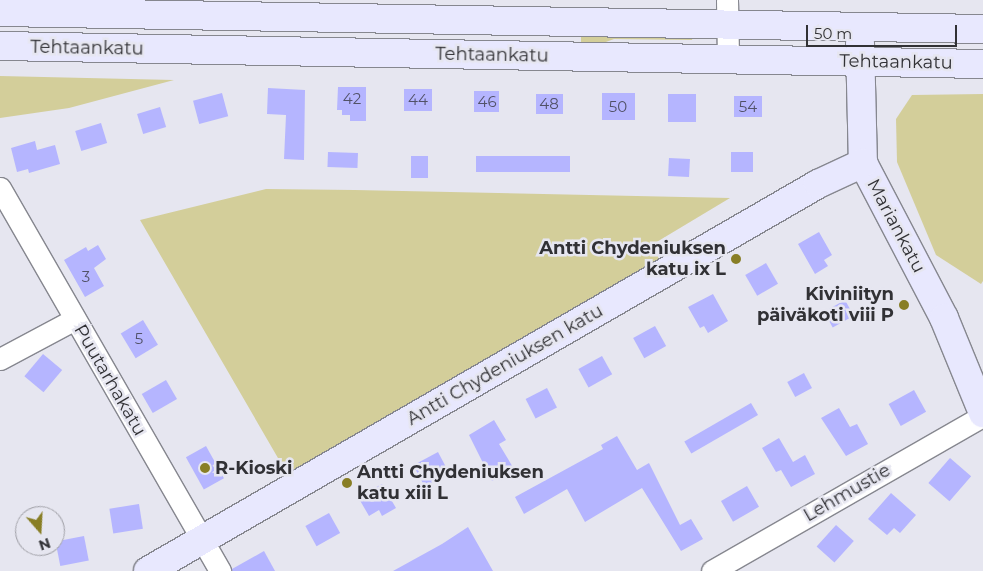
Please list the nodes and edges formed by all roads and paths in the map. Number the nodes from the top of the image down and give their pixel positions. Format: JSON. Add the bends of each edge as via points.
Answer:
{"nodes":[{"id":1,"x":0,"y":12,"type":"edge"},
{"id":2,"x":727,"y":12,"type":"edge"},
{"id":3,"x":860,"y":27,"type":"junction"},
{"id":4,"x":983,"y":29,"type":"edge"},
{"id":5,"x":0,"y":46,"type":"edge"},
{"id":6,"x":728,"y":57,"type":"junction"},
{"id":7,"x":859,"y":62,"type":"junction"},
{"id":8,"x":983,"y":64,"type":"edge"},
{"id":9,"x":863,"y":163,"type":"junction"},
{"id":10,"x":0,"y":188,"type":"edge"},
{"id":11,"x":75,"y":319,"type":"junction"},
{"id":12,"x":0,"y":359,"type":"edge"},
{"id":13,"x":983,"y":414,"type":"edge"},
{"id":14,"x":202,"y":540,"type":"junction"},
{"id":15,"x":148,"y":571,"type":"edge"},
{"id":16,"x":220,"y":571,"type":"edge"},
{"id":17,"x":712,"y":571,"type":"edge"}],
"edges":[{"from":1,"to":2,"type":"main road","name":"Tehtaankatu"},
{"from":2,"to":3,"type":"main road","name":"Tehtaankatu"},
{"from":2,"to":6,"type":"street"},
{"from":3,"to":4,"type":"main road","name":"Tehtaankatu"},
{"from":3,"to":7,"type":"main road","name":"Mariankatu"},
{"from":5,"to":6,"type":"main road","name":"Tehtaankatu"},
{"from":6,"to":7,"type":"main road","name":"Tehtaankatu"},
{"from":7,"to":8,"type":"main road","name":"Tehtaankatu"},
{"from":7,"to":9,"type":"main road","name":"Mariankatu"},
{"from":9,"to":13,"type":"main road","name":"Mariankatu","via":[[944,318]]},
{"from":9,"to":14,"type":"main road","name":"Antti Chydeniuksen katu","via":[[810,189]]},
{"from":10,"to":11,"type":"street","name":"Puutarhakatu"},
{"from":11,"to":12,"type":"street"},
{"from":11,"to":14,"type":"street","name":"Puutarhakatu"},
{"from":13,"to":17,"type":"street","name":"Lehmustie"},
{"from":14,"to":15,"type":"main road","name":"Antti Chydeniuksen katu"},
{"from":14,"to":16,"type":"street","name":"Puutarhakatu"}]}
